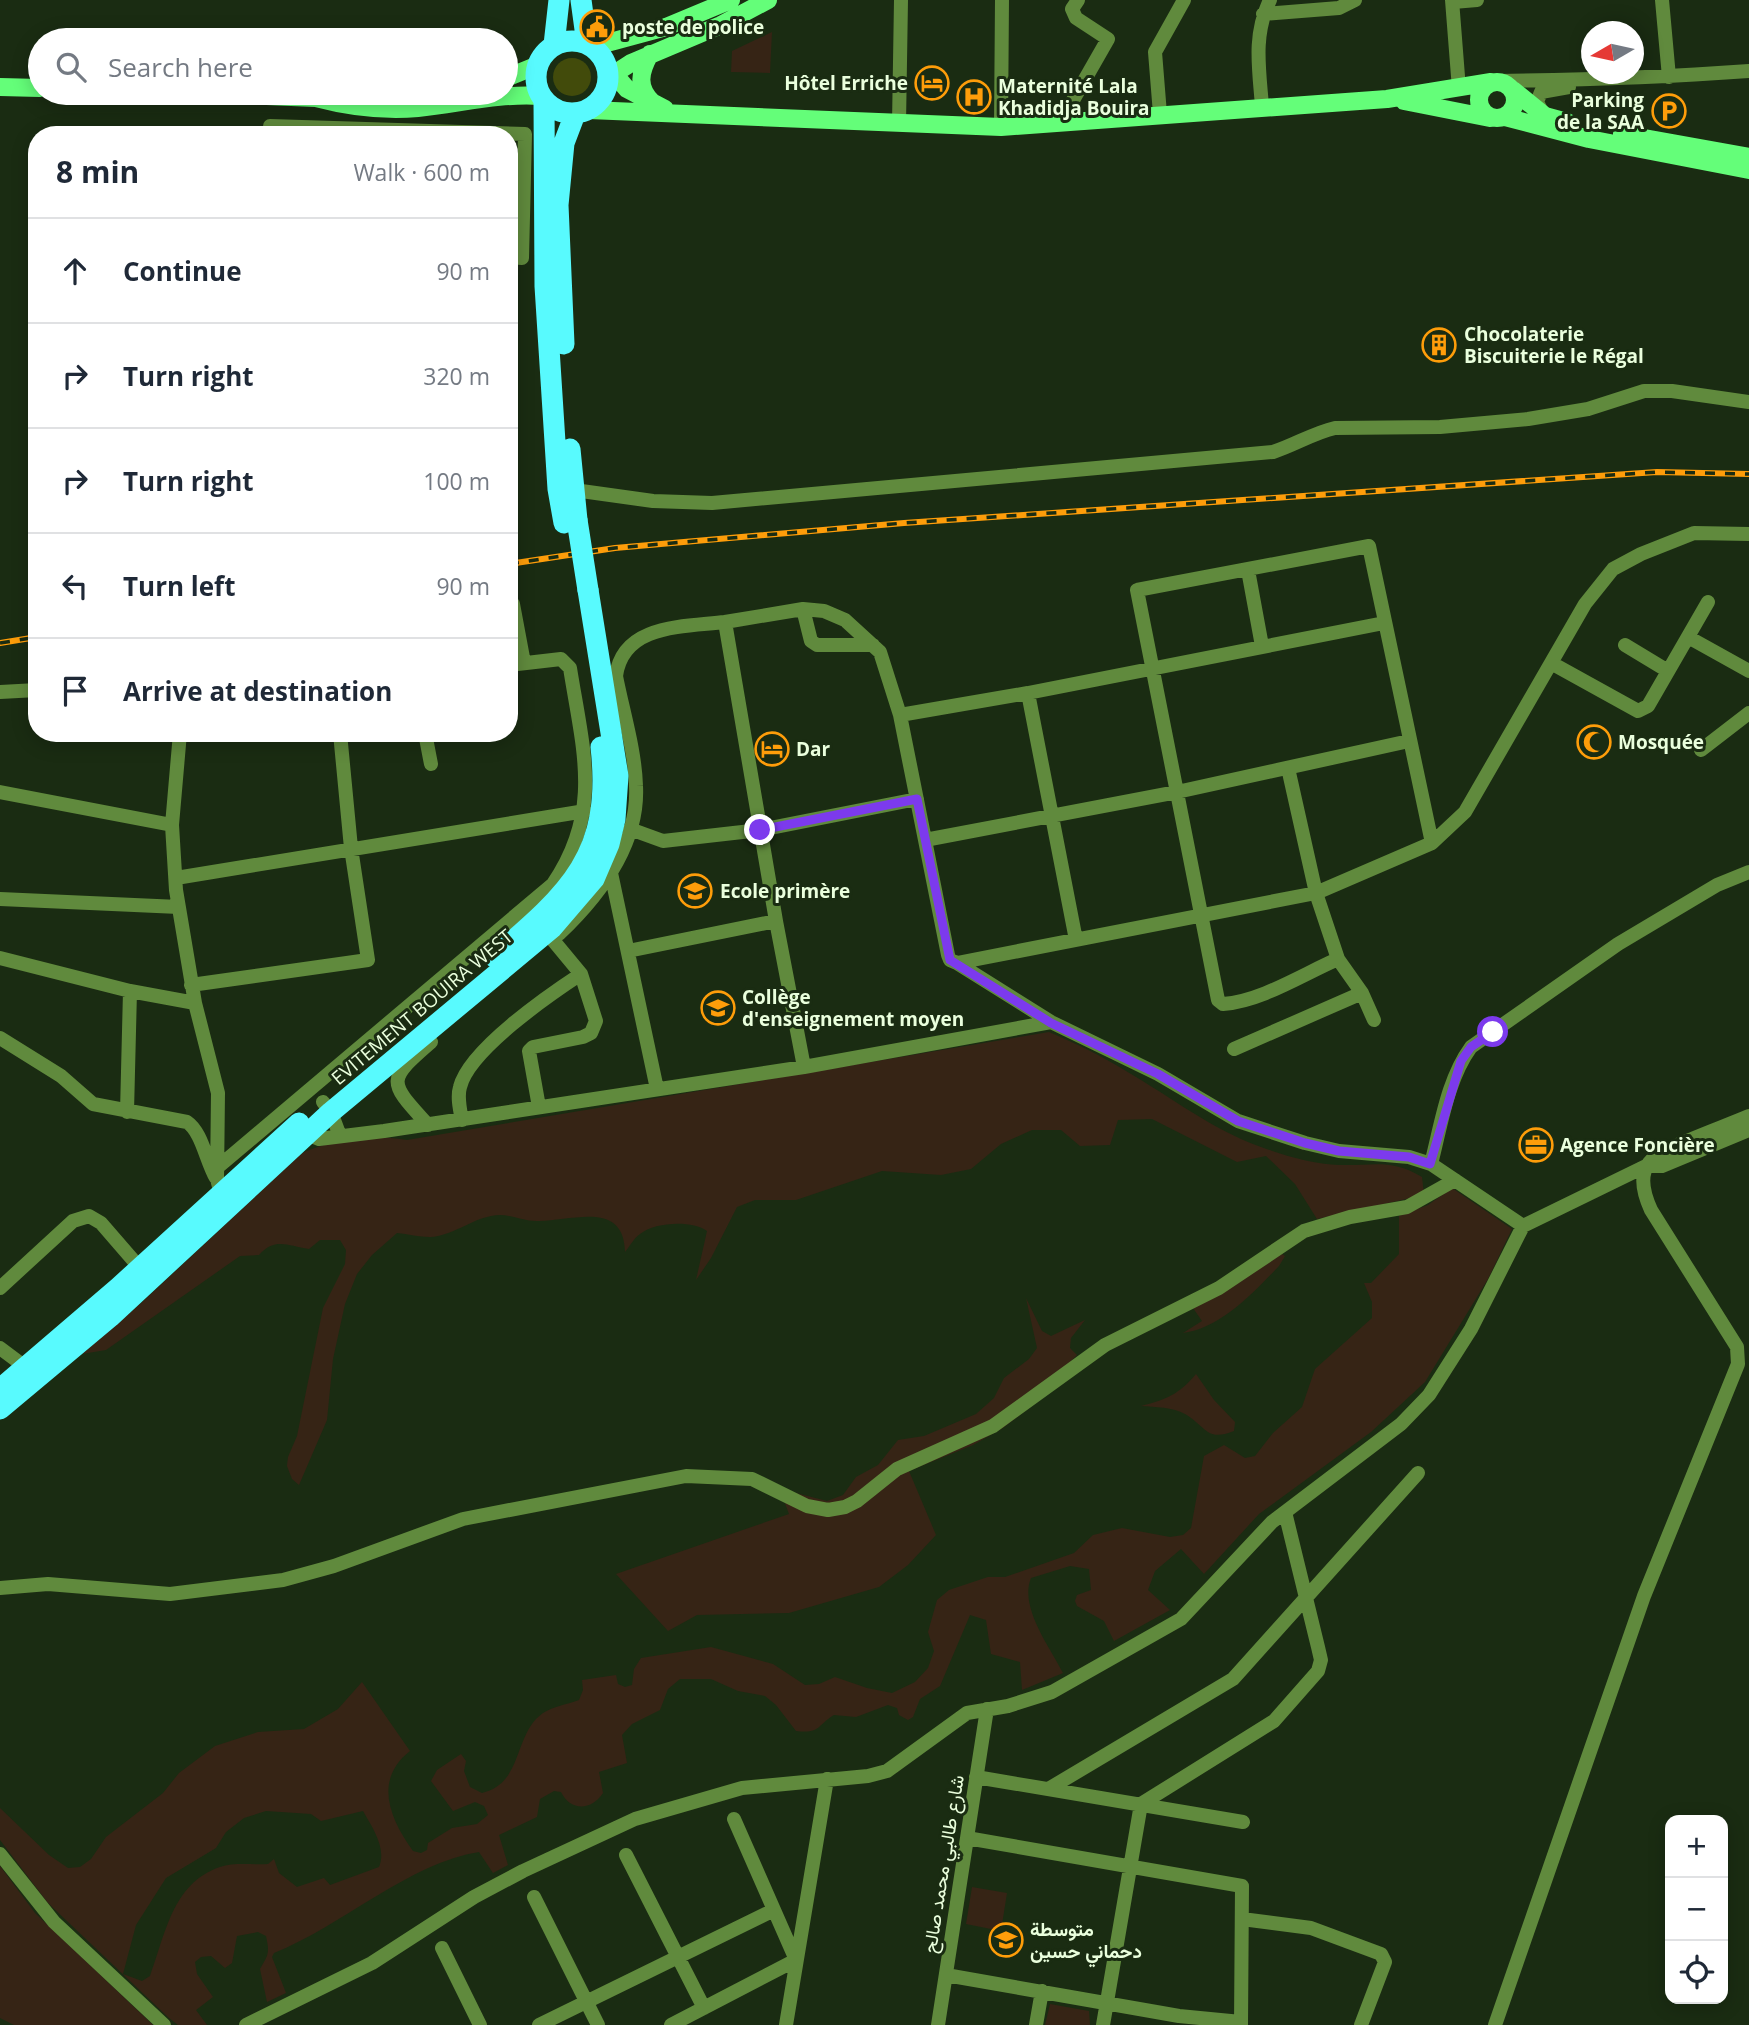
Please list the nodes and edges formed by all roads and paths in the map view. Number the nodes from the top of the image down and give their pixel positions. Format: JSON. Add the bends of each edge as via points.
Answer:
{"nodes":[{"id":1,"x":559,"y":0,"type":"edge"},
{"id":2,"x":581,"y":0,"type":"edge"},
{"id":3,"x":731,"y":0,"type":"edge"},
{"id":4,"x":768,"y":0,"type":"edge"},
{"id":5,"x":901,"y":0,"type":"edge"},
{"id":6,"x":1002,"y":0,"type":"edge"},
{"id":7,"x":1060,"y":0,"type":"edge"},
{"id":8,"x":1184,"y":0,"type":"edge"},
{"id":9,"x":1270,"y":0,"type":"edge"},
{"id":10,"x":1355,"y":0,"type":"edge"},
{"id":11,"x":1477,"y":0,"type":"edge"},
{"id":12,"x":1662,"y":0,"type":"edge"},
{"id":13,"x":1453,"y":1,"type":"edge"},
{"id":14,"x":1075,"y":5,"type":"edge"},
{"id":15,"x":1263,"y":14,"type":"junction"},
{"id":16,"x":554,"y":45,"type":"junction"},
{"id":17,"x":590,"y":45,"type":"junction"},
{"id":18,"x":650,"y":54,"type":"junction"},
{"id":19,"x":538,"y":65,"type":"junction"},
{"id":20,"x":1749,"y":71,"type":"edge"},
{"id":21,"x":518,"y":73,"type":"edge"},
{"id":22,"x":610,"y":76,"type":"junction"},
{"id":23,"x":1669,"y":76,"type":"junction"},
{"id":24,"x":1581,"y":77,"type":"edge"},
{"id":25,"x":1644,"y":78,"type":"edge"},
{"id":26,"x":1598,"y":84,"type":"edge"},
{"id":27,"x":0,"y":87,"type":"edge"},
{"id":28,"x":28,"y":88,"type":"edge"},
{"id":29,"x":1460,"y":89,"type":"junction"},
{"id":30,"x":1506,"y":89,"type":"junction"},
{"id":31,"x":1541,"y":92,"type":"junction"},
{"id":32,"x":518,"y":97,"type":"edge"},
{"id":33,"x":543,"y":98,"type":"junction"},
{"id":34,"x":1387,"y":99,"type":"junction"},
{"id":35,"x":340,"y":105,"type":"edge"},
{"id":36,"x":424,"y":105,"type":"edge"},
{"id":37,"x":1262,"y":106,"type":"junction"},
{"id":38,"x":398,"y":108,"type":"junction"},
{"id":39,"x":662,"y":108,"type":"junction"},
{"id":40,"x":582,"y":112,"type":"junction"},
{"id":41,"x":688,"y":114,"type":"junction"},
{"id":42,"x":1160,"y":114,"type":"junction"},
{"id":43,"x":1502,"y":116,"type":"junction"},
{"id":44,"x":1545,"y":116,"type":"junction"},
{"id":45,"x":1060,"y":123,"type":"junction"},
{"id":46,"x":899,"y":124,"type":"junction"},
{"id":47,"x":398,"y":126,"type":"edge"},
{"id":48,"x":1001,"y":127,"type":"junction"},
{"id":49,"x":518,"y":133,"type":"edge"},
{"id":50,"x":532,"y":133,"type":"junction"},
{"id":51,"x":1749,"y":157,"type":"edge"},
{"id":52,"x":1749,"y":170,"type":"edge"},
{"id":53,"x":518,"y":258,"type":"edge"},
{"id":54,"x":1749,"y":402,"type":"edge"},
{"id":55,"x":566,"y":489,"type":"junction"},
{"id":56,"x":1749,"y":534,"type":"edge"},
{"id":57,"x":1248,"y":570,"type":"junction"},
{"id":58,"x":582,"y":592,"type":"junction"},
{"id":59,"x":1708,"y":602,"type":"dead end"},
{"id":60,"x":803,"y":609,"type":"junction"},
{"id":61,"x":724,"y":622,"type":"junction"},
{"id":62,"x":1384,"y":622,"type":"junction"},
{"id":63,"x":1688,"y":637,"type":"junction"},
{"id":64,"x":873,"y":645,"type":"junction"},
{"id":65,"x":1625,"y":645,"type":"dead end"},
{"id":66,"x":1262,"y":646,"type":"junction"},
{"id":67,"x":609,"y":659,"type":"junction"},
{"id":68,"x":518,"y":664,"type":"edge"},
{"id":69,"x":1553,"y":664,"type":"junction"},
{"id":70,"x":1152,"y":668,"type":"junction"},
{"id":71,"x":1668,"y":671,"type":"junction"},
{"id":72,"x":1749,"y":671,"type":"edge"},
{"id":73,"x":28,"y":690,"type":"edge"},
{"id":74,"x":0,"y":692,"type":"edge"},
{"id":75,"x":1028,"y":693,"type":"junction"},
{"id":76,"x":1749,"y":713,"type":"edge"},
{"id":77,"x":900,"y":715,"type":"junction"},
{"id":78,"x":1409,"y":741,"type":"junction"},
{"id":79,"x":179,"y":742,"type":"edge"},
{"id":80,"x":341,"y":742,"type":"edge"},
{"id":81,"x":427,"y":742,"type":"edge"},
{"id":82,"x":1701,"y":750,"type":"dead end"},
{"id":83,"x":431,"y":764,"type":"dead end"},
{"id":84,"x":1289,"y":768,"type":"junction"},
{"id":85,"x":0,"y":792,"type":"edge"},
{"id":86,"x":1177,"y":792,"type":"junction"},
{"id":87,"x":917,"y":799,"type":"junction"},
{"id":88,"x":585,"y":811,"type":"junction"},
{"id":89,"x":1051,"y":816,"type":"junction"},
{"id":90,"x":172,"y":825,"type":"junction"},
{"id":91,"x":630,"y":829,"type":"junction"},
{"id":92,"x":760,"y":830,"type":"junction"},
{"id":93,"x":925,"y":840,"type":"junction"},
{"id":94,"x":1432,"y":843,"type":"junction"},
{"id":95,"x":351,"y":848,"type":"junction"},
{"id":96,"x":1749,"y":872,"type":"edge"},
{"id":97,"x":611,"y":873,"type":"junction"},
{"id":98,"x":176,"y":878,"type":"junction"},
{"id":99,"x":1316,"y":892,"type":"junction"},
{"id":100,"x":0,"y":899,"type":"edge"},
{"id":101,"x":179,"y":907,"type":"junction"},
{"id":102,"x":1202,"y":916,"type":"junction"},
{"id":103,"x":776,"y":921,"type":"junction"},
{"id":104,"x":552,"y":939,"type":"junction"},
{"id":105,"x":1076,"y":940,"type":"junction"},
{"id":106,"x":628,"y":951,"type":"junction"},
{"id":107,"x":0,"y":958,"type":"edge"},
{"id":108,"x":1338,"y":959,"type":"junction"},
{"id":109,"x":957,"y":963,"type":"junction"},
{"id":110,"x":581,"y":974,"type":"junction"},
{"id":111,"x":191,"y":985,"type":"junction"},
{"id":112,"x":130,"y":991,"type":"junction"},
{"id":113,"x":1362,"y":992,"type":"junction"},
{"id":114,"x":195,"y":1003,"type":"junction"},
{"id":115,"x":1374,"y":1020,"type":"dead end"},
{"id":116,"x":1051,"y":1023,"type":"junction"},
{"id":117,"x":0,"y":1038,"type":"edge"},
{"id":118,"x":1234,"y":1049,"type":"dead end"},
{"id":119,"x":804,"y":1066,"type":"junction"},
{"id":120,"x":657,"y":1089,"type":"junction"},
{"id":121,"x":327,"y":1107,"type":"junction"},
{"id":122,"x":539,"y":1107,"type":"junction"},
{"id":123,"x":127,"y":1112,"type":"junction"},
{"id":124,"x":1749,"y":1116,"type":"edge"},
{"id":125,"x":461,"y":1120,"type":"junction"},
{"id":126,"x":428,"y":1125,"type":"junction"},
{"id":127,"x":1749,"y":1130,"type":"edge"},
{"id":128,"x":301,"y":1131,"type":"junction"},
{"id":129,"x":340,"y":1136,"type":"junction"},
{"id":130,"x":1430,"y":1164,"type":"junction"},
{"id":131,"x":1646,"y":1166,"type":"junction"},
{"id":132,"x":1455,"y":1180,"type":"junction"},
{"id":133,"x":221,"y":1188,"type":"junction"},
{"id":134,"x":1523,"y":1226,"type":"junction"},
{"id":135,"x":140,"y":1268,"type":"junction"},
{"id":136,"x":0,"y":1288,"type":"edge"},
{"id":137,"x":0,"y":1348,"type":"edge"},
{"id":138,"x":1743,"y":1350,"type":"edge"},
{"id":139,"x":24,"y":1366,"type":"junction"},
{"id":140,"x":0,"y":1389,"type":"edge"},
{"id":141,"x":0,"y":1409,"type":"edge"},
{"id":142,"x":1418,"y":1473,"type":"dead end"},
{"id":143,"x":1285,"y":1512,"type":"junction"},
{"id":144,"x":0,"y":1588,"type":"edge"},
{"id":145,"x":1307,"y":1597,"type":"junction"},
{"id":146,"x":987,"y":1709,"type":"junction"},
{"id":147,"x":976,"y":1777,"type":"junction"},
{"id":148,"x":827,"y":1779,"type":"junction"},
{"id":149,"x":1050,"y":1788,"type":"junction"},
{"id":150,"x":1141,"y":1804,"type":"junction"},
{"id":151,"x":734,"y":1819,"type":"dead end"},
{"id":152,"x":1243,"y":1822,"type":"dead end"},
{"id":153,"x":967,"y":1838,"type":"junction"},
{"id":154,"x":0,"y":1854,"type":"edge"},
{"id":155,"x":626,"y":1855,"type":"dead end"},
{"id":156,"x":1131,"y":1868,"type":"junction"},
{"id":157,"x":534,"y":1897,"type":"dead end"},
{"id":158,"x":774,"y":1910,"type":"junction"},
{"id":159,"x":1242,"y":1919,"type":"junction"},
{"id":160,"x":442,"y":1948,"type":"dead end"},
{"id":161,"x":678,"y":1958,"type":"junction"},
{"id":162,"x":796,"y":1960,"type":"junction"},
{"id":163,"x":946,"y":1975,"type":"junction"},
{"id":164,"x":1042,"y":1991,"type":"junction"},
{"id":165,"x":587,"y":2001,"type":"junction"},
{"id":166,"x":1107,"y":2003,"type":"junction"},
{"id":167,"x":704,"y":2008,"type":"junction"},
{"id":168,"x":1241,"y":2023,"type":"edge"},
{"id":169,"x":674,"y":2024,"type":"edge"},
{"id":170,"x":164,"y":2025,"type":"edge"},
{"id":171,"x":246,"y":2025,"type":"edge"},
{"id":172,"x":480,"y":2025,"type":"edge"},
{"id":173,"x":540,"y":2025,"type":"edge"},
{"id":174,"x":598,"y":2025,"type":"edge"},
{"id":175,"x":786,"y":2025,"type":"edge"},
{"id":176,"x":939,"y":2025,"type":"edge"},
{"id":177,"x":1036,"y":2025,"type":"edge"},
{"id":178,"x":1103,"y":2025,"type":"edge"},
{"id":179,"x":1361,"y":2025,"type":"edge"},
{"id":180,"x":1495,"y":2025,"type":"edge"}],
"edges":[{"from":1,"to":16,"type":"highway"},
{"from":2,"to":17,"type":"highway"},
{"from":3,"to":17,"type":"main road","via":[[666,27]]},
{"from":4,"to":18,"type":"main road"},
{"from":5,"to":46,"type":"street"},
{"from":6,"to":48,"type":"street"},
{"from":7,"to":14,"type":"street"},
{"from":8,"to":42,"type":"street","via":[[1155,52]]},
{"from":9,"to":15,"type":"street"},
{"from":10,"to":15,"type":"street","via":[[1339,8]]},
{"from":11,"to":13,"type":"street"},
{"from":12,"to":23,"type":"street"},
{"from":13,"to":29,"type":"street"},
{"from":14,"to":45,"type":"street","via":[[1076,18],[1108,38]]},
{"from":15,"to":37,"type":"street","via":[[1257,43]]},
{"from":16,"to":17,"type":"highway","via":[[570,40]]},
{"from":16,"to":19,"type":"highway"},
{"from":17,"to":22,"type":"highway","via":[[599,52]]},
{"from":18,"to":22,"type":"main road"},
{"from":18,"to":39,"type":"main road","via":[[641,72],[642,87]]},
{"from":19,"to":21,"type":"main road"},
{"from":19,"to":33,"type":"highway","via":[[536,76]]},
{"from":20,"to":23,"type":"street"},
{"from":22,"to":39,"type":"main road"},
{"from":22,"to":40,"type":"highway","via":[[601,100]]},
{"from":23,"to":25,"type":"street"},
{"from":24,"to":30,"type":"street"},
{"from":26,"to":31,"type":"street"},
{"from":27,"to":28,"type":"main road"},
{"from":29,"to":30,"type":"main road"},
{"from":29,"to":34,"type":"main road"},
{"from":30,"to":31,"type":"street"},
{"from":30,"to":43,"type":"main road","via":[[1515,103]]},
{"from":30,"to":43,"type":"main road","via":[[1482,89],[1478,101],[1482,112]]},
{"from":30,"to":44,"type":"main road"},
{"from":31,"to":44,"type":"street","via":[[1537,102]]},
{"from":32,"to":33,"type":"main road"},
{"from":33,"to":40,"type":"highway","via":[[558,111]]},
{"from":33,"to":50,"type":"highway"},
{"from":34,"to":37,"type":"main road"},
{"from":34,"to":43,"type":"main road"},
{"from":35,"to":38,"type":"main road"},
{"from":36,"to":38,"type":"main road"},
{"from":37,"to":42,"type":"main road"},
{"from":38,"to":47,"type":"street"},
{"from":39,"to":41,"type":"main road"},
{"from":40,"to":41,"type":"main road"},
{"from":40,"to":55,"type":"highway","via":[[564,143],[558,205]]},
{"from":41,"to":46,"type":"main road"},
{"from":42,"to":45,"type":"main road"},
{"from":43,"to":52,"type":"main road","via":[[1589,139]]},
{"from":44,"to":51,"type":"main road"},
{"from":45,"to":48,"type":"main road"},
{"from":46,"to":48,"type":"main road"},
{"from":49,"to":50,"type":"street"},
{"from":50,"to":53,"type":"street","via":[[522,258]]},
{"from":50,"to":55,"type":"highway"},
{"from":54,"to":55,"type":"street","via":[[1644,391],[1588,409],[1528,419],[1440,427],[1335,428],[1273,452],[712,503],[653,502]]},
{"from":55,"to":58,"type":"highway","name":"EVITEMENT BOUIRA WEST","bridge":true},
{"from":56,"to":69,"type":"street","via":[[1694,533],[1613,569],[1585,604]]},
{"from":57,"to":62,"type":"street","via":[[1369,546]]},
{"from":57,"to":66,"type":"street"},
{"from":57,"to":70,"type":"street","via":[[1137,590]]},
{"from":58,"to":67,"type":"highway","name":"EVITEMENT BOUIRA WEST"},
{"from":58,"to":121,"type":"highway","name":"EVITEMENT BOUIRA WEST","via":[[603,767],[601,821],[588,855],[578,875],[538,919]]},
{"from":59,"to":63,"type":"street"},
{"from":60,"to":61,"type":"street"},
{"from":60,"to":64,"type":"street","via":[[845,620]]},
{"from":60,"to":64,"type":"street","via":[[811,642]]},
{"from":61,"to":67,"type":"street","via":[[654,632]]},
{"from":61,"to":92,"type":"street"},
{"from":62,"to":66,"type":"street"},
{"from":62,"to":78,"type":"street"},
{"from":63,"to":71,"type":"street"},
{"from":63,"to":72,"type":"street"},
{"from":64,"to":77,"type":"street","via":[[886,667]]},
{"from":65,"to":71,"type":"street"},
{"from":66,"to":70,"type":"street"},
{"from":67,"to":91,"type":"street","via":[[636,785]]},
{"from":67,"to":121,"type":"highway","name":"EVITEMENT BOUIRA WEST","via":[[618,794],[609,844],[594,879],[552,928]]},
{"from":68,"to":88,"type":"street","via":[[561,659],[570,668],[586,784]]},
{"from":69,"to":71,"type":"street","via":[[1638,711],[1648,706]]},
{"from":69,"to":94,"type":"street","via":[[1465,812]]},
{"from":70,"to":75,"type":"street"},
{"from":70,"to":86,"type":"street"},
{"from":73,"to":74,"type":"street"},
{"from":75,"to":77,"type":"street"},
{"from":75,"to":89,"type":"street"},
{"from":76,"to":82,"type":"street"},
{"from":77,"to":87,"type":"street"},
{"from":78,"to":84,"type":"street"},
{"from":78,"to":94,"type":"street"},
{"from":79,"to":90,"type":"street"},
{"from":80,"to":95,"type":"street"},
{"from":81,"to":83,"type":"street"},
{"from":84,"to":86,"type":"street"},
{"from":84,"to":99,"type":"street"},
{"from":85,"to":90,"type":"street"},
{"from":86,"to":89,"type":"street"},
{"from":86,"to":102,"type":"street"},
{"from":87,"to":92,"type":"street"},
{"from":87,"to":93,"type":"street"},
{"from":88,"to":95,"type":"street"},
{"from":88,"to":133,"type":"street","via":[[570,859],[553,884]]},
{"from":89,"to":93,"type":"street"},
{"from":89,"to":105,"type":"street"},
{"from":90,"to":98,"type":"street"},
{"from":91,"to":92,"type":"street","via":[[663,841]]},
{"from":91,"to":97,"type":"street"},
{"from":92,"to":103,"type":"street"},
{"from":93,"to":109,"type":"street","via":[[948,955]]},
{"from":94,"to":99,"type":"street"},
{"from":95,"to":98,"type":"street"},
{"from":95,"to":111,"type":"street","via":[[368,960]]},
{"from":96,"to":130,"type":"street","via":[[1717,885],[1618,944],[1471,1047],[1452,1084]]},
{"from":97,"to":104,"type":"street","via":[[588,905]]},
{"from":97,"to":106,"type":"street"},
{"from":98,"to":101,"type":"street"},
{"from":99,"to":102,"type":"street"},
{"from":99,"to":108,"type":"street"},
{"from":100,"to":101,"type":"street"},
{"from":101,"to":111,"type":"street"},
{"from":102,"to":105,"type":"street"},
{"from":102,"to":108,"type":"street","via":[[1218,1000],[1223,1004]]},
{"from":103,"to":106,"type":"street"},
{"from":103,"to":119,"type":"street"},
{"from":104,"to":110,"type":"street"},
{"from":104,"to":126,"type":"street","via":[[401,1067],[397,1087]]},
{"from":105,"to":109,"type":"street"},
{"from":106,"to":120,"type":"street"},
{"from":107,"to":112,"type":"street"},
{"from":108,"to":113,"type":"street"},
{"from":109,"to":116,"type":"street"},
{"from":110,"to":122,"type":"street","via":[[595,1027],[583,1037],[533,1046],[529,1051]]},
{"from":110,"to":125,"type":"street","via":[[549,995],[473,1060],[459,1088]]},
{"from":111,"to":114,"type":"street"},
{"from":112,"to":114,"type":"street"},
{"from":112,"to":123,"type":"street"},
{"from":113,"to":115,"type":"street"},
{"from":113,"to":118,"type":"street"},
{"from":114,"to":133,"type":"street","via":[[218,1093]]},
{"from":116,"to":119,"type":"street"},
{"from":116,"to":130,"type":"street","via":[[1267,1132],[1339,1151],[1376,1152]]},
{"from":117,"to":123,"type":"street","via":[[61,1076],[93,1104]]},
{"from":119,"to":120,"type":"street"},
{"from":120,"to":122,"type":"street"},
{"from":121,"to":128,"type":"highway","name":"EVITEMENT BOUIRA WEST"},
{"from":121,"to":129,"type":"street"},
{"from":122,"to":125,"type":"street"},
{"from":123,"to":133,"type":"street","via":[[194,1127]]},
{"from":124,"to":131,"type":"street","via":[[1656,1153]]},
{"from":125,"to":126,"type":"street"},
{"from":126,"to":129,"type":"street"},
{"from":127,"to":131,"type":"street","via":[[1662,1166]]},
{"from":128,"to":129,"type":"street","via":[[319,1139]]},
{"from":128,"to":133,"type":"highway","name":"EVITEMENT BOUIRA WEST"},
{"from":130,"to":132,"type":"street"},
{"from":131,"to":134,"type":"street"},
{"from":131,"to":138,"type":"street","via":[[1643,1188],[1651,1210]]},
{"from":132,"to":134,"type":"street"},
{"from":132,"to":144,"type":"street","via":[[1407,1207],[1304,1231],[1219,1288],[1105,1345],[993,1426],[897,1469],[845,1507],[807,1506],[752,1479],[686,1476],[463,1519],[283,1580],[170,1594],[48,1584]]},
{"from":133,"to":135,"type":"highway","name":"EVITEMENT BOUIRA WEST"},
{"from":133,"to":141,"type":"highway","name":"EVITEMENT BOUIRA WEST","via":[[110,1317]]},
{"from":134,"to":143,"type":"street","via":[[1471,1329],[1429,1395],[1401,1424]]},
{"from":135,"to":136,"type":"street","via":[[101,1223],[89,1216],[73,1221]]},
{"from":135,"to":139,"type":"highway","name":"EVITEMENT BOUIRA WEST"},
{"from":137,"to":139,"type":"street"},
{"from":138,"to":180,"type":"street","via":[[1644,1596]]},
{"from":139,"to":140,"type":"highway","name":"EVITEMENT BOUIRA WEST"},
{"from":142,"to":145,"type":"street"},
{"from":143,"to":145,"type":"street"},
{"from":143,"to":146,"type":"street","via":[[1181,1619],[1052,1692]]},
{"from":145,"to":149,"type":"street","via":[[1233,1679]]},
{"from":145,"to":150,"type":"street","via":[[1321,1660],[1299,1697],[1259,1732]]},
{"from":146,"to":147,"type":"street","name":"شارع طالبي محمد صالح"},
{"from":146,"to":148,"type":"street","via":[[955,1720],[887,1771]]},
{"from":147,"to":149,"type":"street"},
{"from":147,"to":153,"type":"street","name":"شارع طالبي محمد صالح"},
{"from":148,"to":162,"type":"street"},
{"from":148,"to":171,"type":"street","via":[[742,1788],[635,1819],[523,1871],[372,1963]]},
{"from":149,"to":150,"type":"street"},
{"from":150,"to":152,"type":"street"},
{"from":150,"to":156,"type":"street"},
{"from":151,"to":158,"type":"street"},
{"from":153,"to":156,"type":"street"},
{"from":153,"to":163,"type":"street","name":"شارع طالبي محمد صالح"},
{"from":154,"to":170,"type":"street","via":[[54,1922]]},
{"from":155,"to":161,"type":"street"},
{"from":156,"to":159,"type":"street","via":[[1242,1885]]},
{"from":156,"to":166,"type":"street"},
{"from":157,"to":165,"type":"street"},
{"from":158,"to":161,"type":"street"},
{"from":158,"to":162,"type":"street"},
{"from":159,"to":168,"type":"street"},
{"from":159,"to":179,"type":"street","via":[[1311,1928],[1381,1954],[1385,1962],[1382,1973]]},
{"from":160,"to":172,"type":"street"},
{"from":161,"to":165,"type":"street"},
{"from":161,"to":167,"type":"street"},
{"from":162,"to":167,"type":"street"},
{"from":162,"to":175,"type":"street"},
{"from":163,"to":164,"type":"street"},
{"from":163,"to":176,"type":"street","name":"شارع طالبي محمد صالح"},
{"from":164,"to":166,"type":"street"},
{"from":164,"to":177,"type":"street"},
{"from":165,"to":173,"type":"street"},
{"from":165,"to":174,"type":"street"},
{"from":166,"to":168,"type":"street"},
{"from":166,"to":178,"type":"street"},
{"from":167,"to":169,"type":"street"}]}
